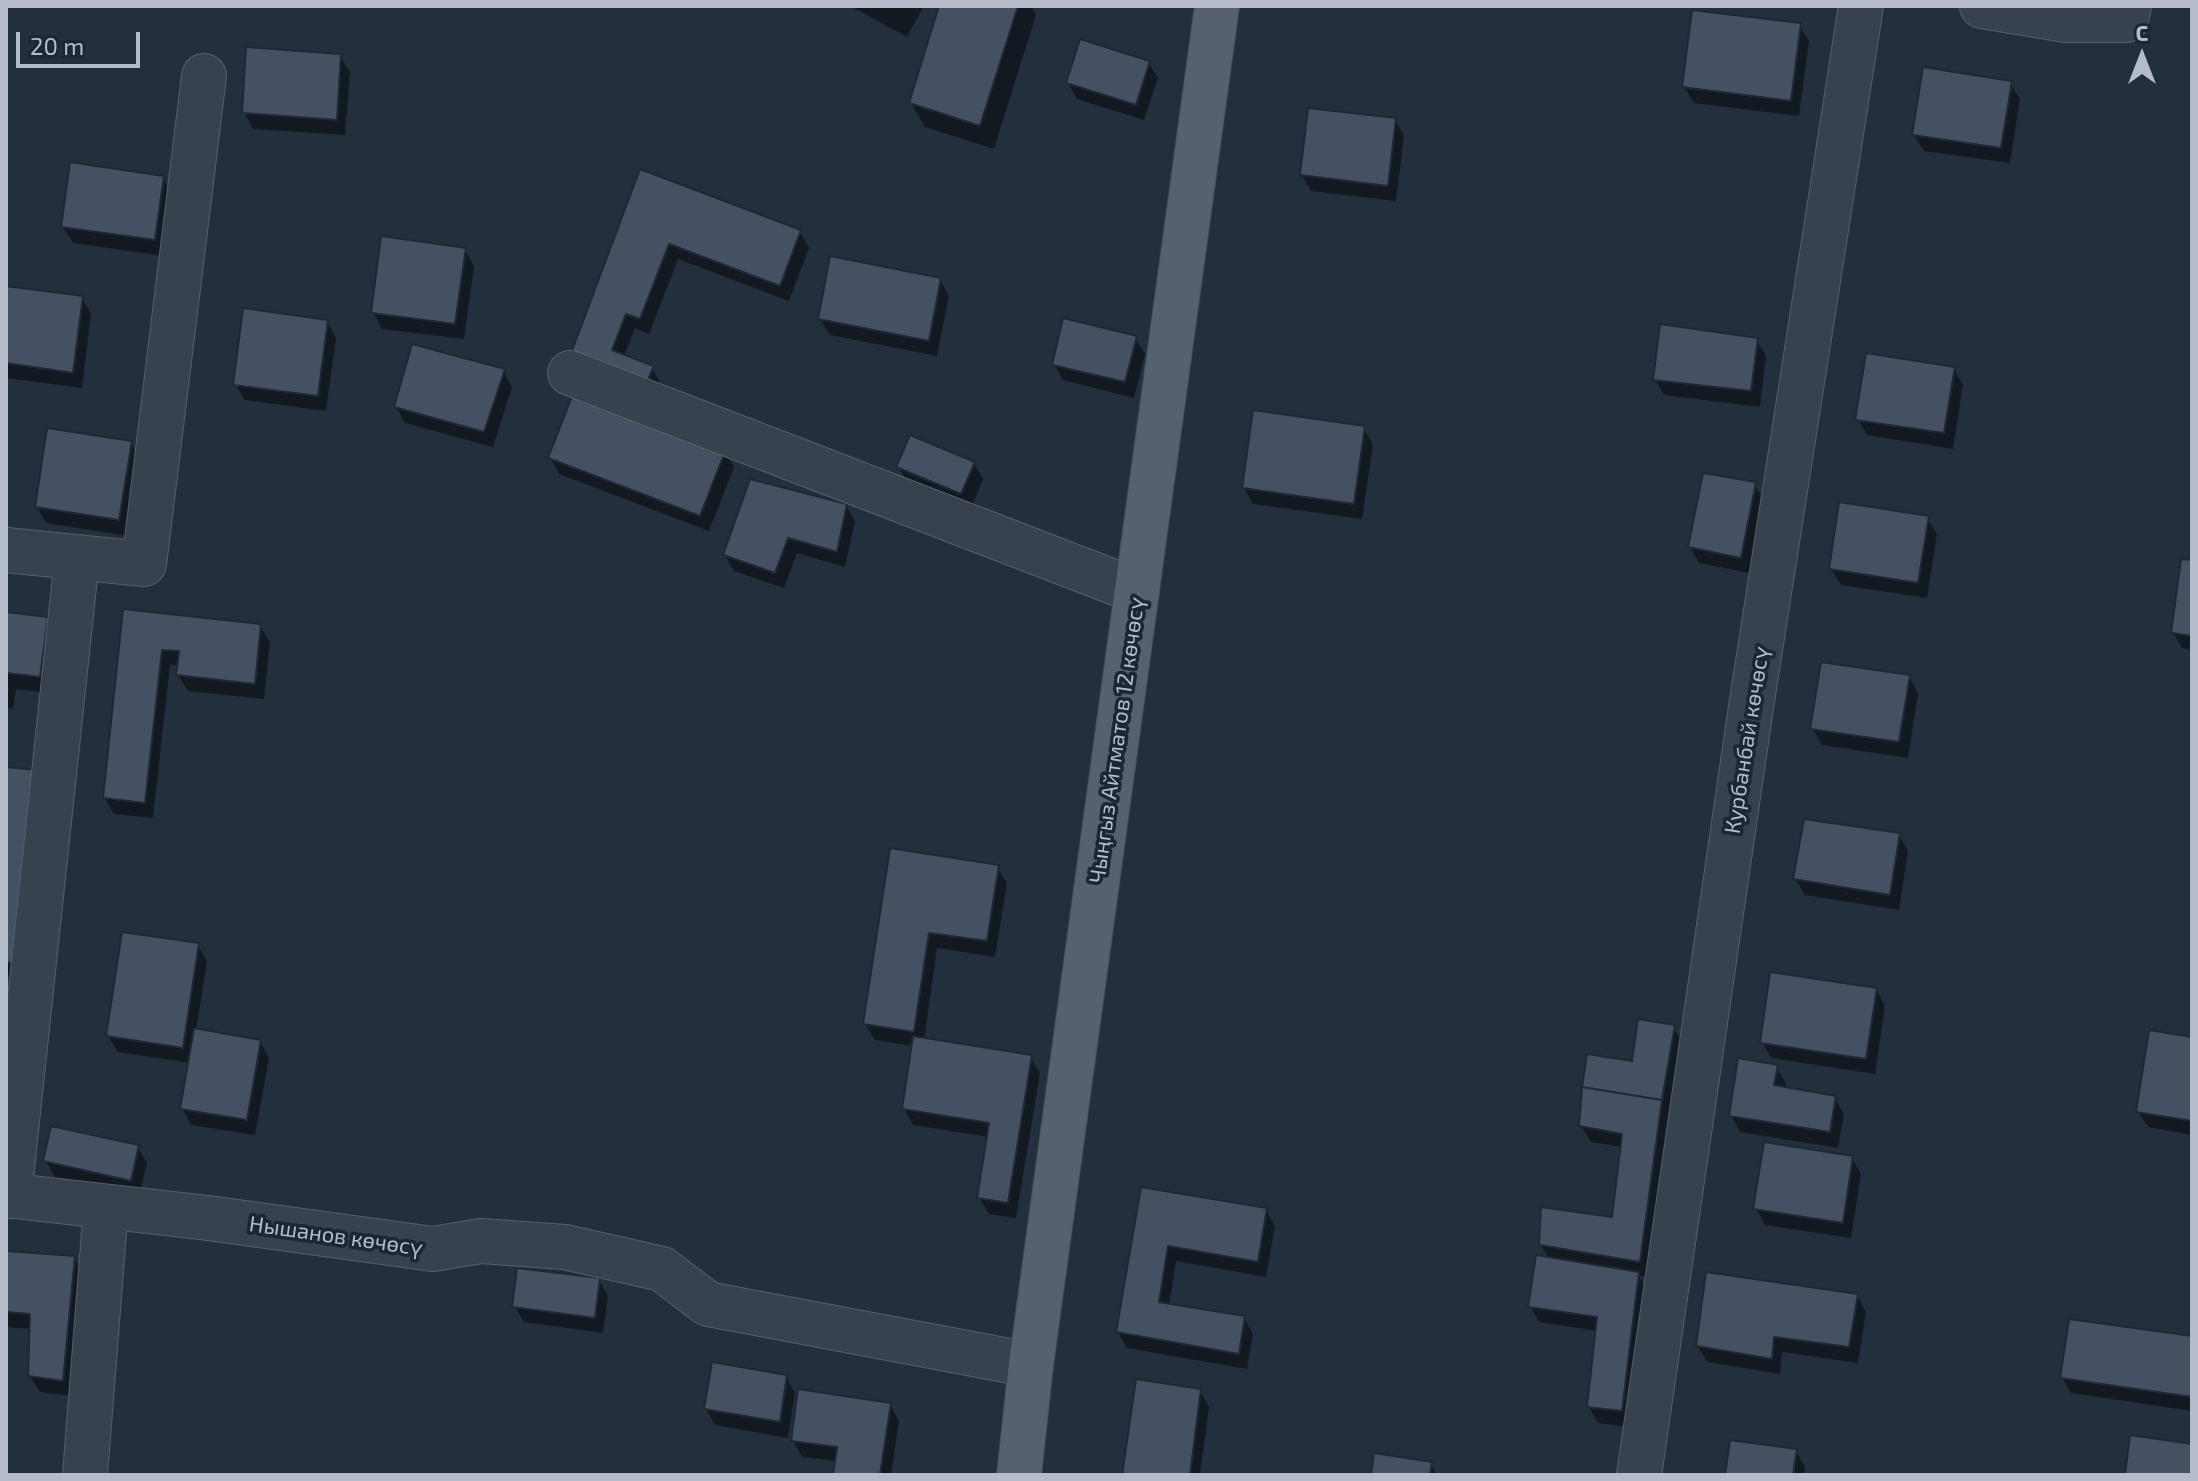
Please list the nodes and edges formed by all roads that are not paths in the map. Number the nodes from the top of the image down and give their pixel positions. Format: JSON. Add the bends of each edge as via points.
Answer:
{"nodes":[{"id":1,"x":1217,"y":6,"type":"edge"},
{"id":2,"x":1861,"y":6,"type":"edge"},
{"id":3,"x":1982,"y":6,"type":"edge"},
{"id":4,"x":2129,"y":6,"type":"edge"},
{"id":5,"x":204,"y":76,"type":"dead end"},
{"id":6,"x":570,"y":373,"type":"dead end"},
{"id":7,"x":6,"y":550,"type":"edge"},
{"id":8,"x":77,"y":558,"type":"junction"},
{"id":9,"x":1137,"y":591,"type":"junction"},
{"id":10,"x":8,"y":1196,"type":"edge"},
{"id":11,"x":106,"y":1207,"type":"junction"},
{"id":12,"x":1031,"y":1365,"type":"junction"},
{"id":13,"x":85,"y":1475,"type":"edge"},
{"id":14,"x":1019,"y":1475,"type":"edge"},
{"id":15,"x":1639,"y":1475,"type":"edge"}],
"edges":[{"from":1,"to":9,"type":"main road","name":"Чыңгыз Айтматов 12 көчөсү"},
{"from":2,"to":15,"type":"street","name":"Курбанбай көчөсү"},
{"from":3,"to":4,"type":"street","via":[[2066,20],[2126,20]]},
{"from":5,"to":8,"type":"street","via":[[144,564]]},
{"from":6,"to":9,"type":"street"},
{"from":7,"to":8,"type":"street"},
{"from":8,"to":10,"type":"street"},
{"from":9,"to":12,"type":"main road","name":"Чыңгыз Айтматов 12 көчөсү"},
{"from":10,"to":11,"type":"street","name":"Нышанов көчөсү"},
{"from":11,"to":12,"type":"street","name":"Нышанов көчөсү","via":[[433,1249],[481,1241],[565,1247],[662,1269],[708,1304]]},
{"from":11,"to":13,"type":"street"},
{"from":12,"to":14,"type":"main road","name":"Чыңгыз Айтматов 12 көчөсү"}]}
